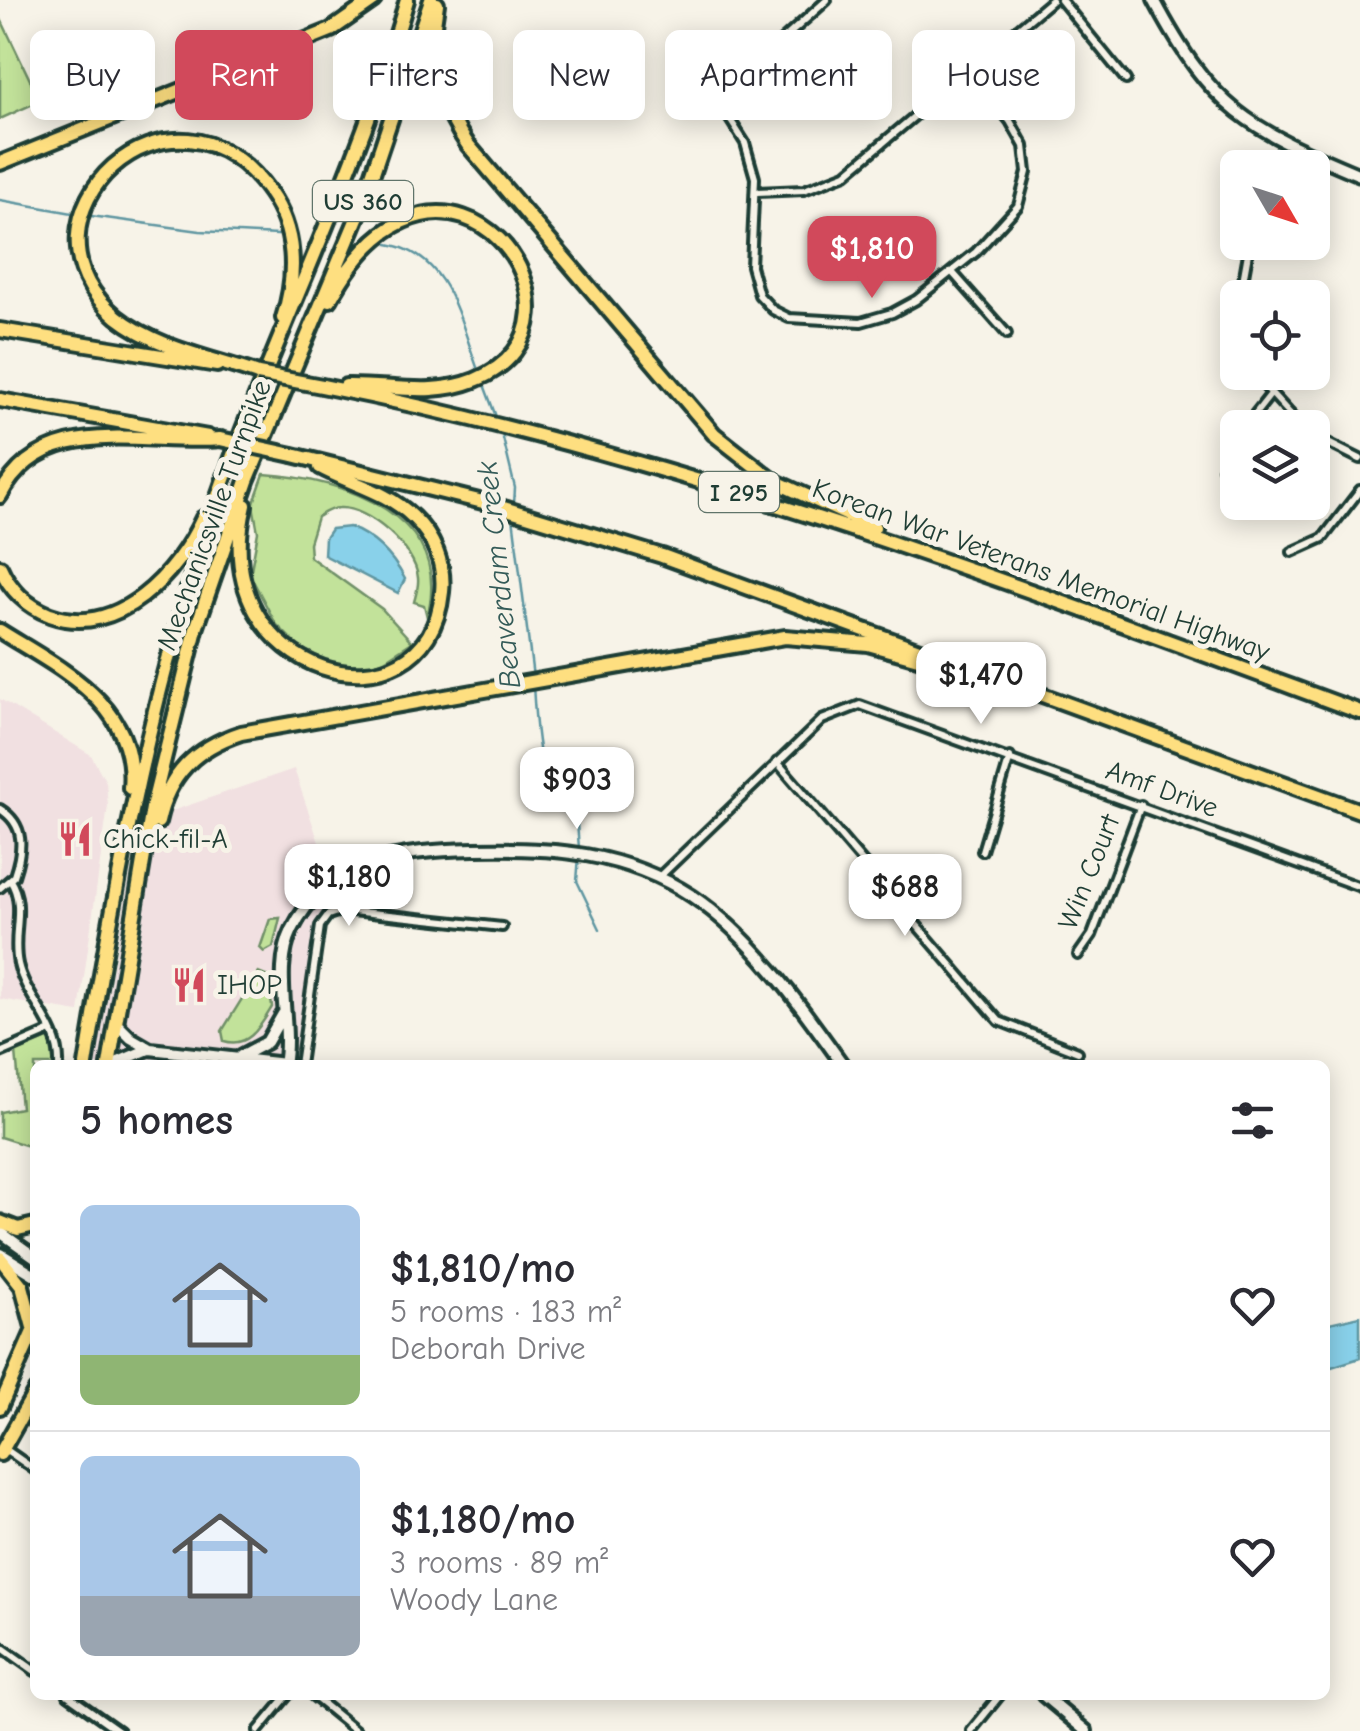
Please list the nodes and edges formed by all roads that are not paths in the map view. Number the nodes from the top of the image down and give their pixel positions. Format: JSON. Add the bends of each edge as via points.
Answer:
{"nodes":[{"id":1,"x":374,"y":0,"type":"edge"},
{"id":2,"x":407,"y":0,"type":"edge"},
{"id":3,"x":434,"y":0,"type":"edge"},
{"id":4,"x":827,"y":0,"type":"edge"},
{"id":5,"x":1052,"y":0,"type":"edge"},
{"id":6,"x":1061,"y":0,"type":"edge"},
{"id":7,"x":1154,"y":0,"type":"edge"},
{"id":8,"x":1016,"y":30,"type":"edge"},
{"id":9,"x":1126,"y":80,"type":"dead end"},
{"id":10,"x":912,"y":118,"type":"edge"},
{"id":11,"x":1009,"y":120,"type":"edge"},
{"id":12,"x":0,"y":163,"type":"edge"},
{"id":13,"x":1359,"y":174,"type":"edge"},
{"id":14,"x":757,"y":192,"type":"junction"},
{"id":15,"x":952,"y":272,"type":"junction"},
{"id":16,"x":0,"y":330,"type":"edge"},
{"id":17,"x":1007,"y":334,"type":"dead end"},
{"id":18,"x":221,"y":364,"type":"junction"},
{"id":19,"x":323,"y":387,"type":"junction"},
{"id":20,"x":1266,"y":390,"type":"edge"},
{"id":21,"x":259,"y":391,"type":"junction"},
{"id":22,"x":1270,"y":395,"type":"junction"},
{"id":23,"x":282,"y":396,"type":"junction"},
{"id":24,"x":0,"y":400,"type":"edge"},
{"id":25,"x":1258,"y":410,"type":"edge"},
{"id":26,"x":1285,"y":410,"type":"edge"},
{"id":27,"x":246,"y":425,"type":"junction"},
{"id":28,"x":267,"y":430,"type":"junction"},
{"id":29,"x":201,"y":438,"type":"junction"},
{"id":30,"x":1330,"y":445,"type":"edge"},
{"id":31,"x":299,"y":457,"type":"junction"},
{"id":32,"x":1360,"y":459,"type":"edge"},
{"id":33,"x":1360,"y":490,"type":"edge"},
{"id":34,"x":0,"y":496,"type":"edge"},
{"id":35,"x":1292,"y":552,"type":"dead end"},
{"id":36,"x":945,"y":558,"type":"junction"},
{"id":37,"x":0,"y":567,"type":"edge"},
{"id":38,"x":0,"y":631,"type":"edge"},
{"id":39,"x":1018,"y":684,"type":"junction"},
{"id":40,"x":1360,"y":712,"type":"edge"},
{"id":41,"x":1010,"y":757,"type":"junction"},
{"id":42,"x":777,"y":762,"type":"junction"},
{"id":43,"x":1141,"y":805,"type":"junction"},
{"id":44,"x":0,"y":808,"type":"edge"},
{"id":45,"x":1360,"y":810,"type":"edge"},
{"id":46,"x":982,"y":851,"type":"dead end"},
{"id":47,"x":659,"y":877,"type":"junction"},
{"id":48,"x":10,"y":880,"type":"junction"},
{"id":49,"x":1360,"y":886,"type":"edge"},
{"id":50,"x":0,"y":888,"type":"edge"},
{"id":51,"x":110,"y":921,"type":"junction"},
{"id":52,"x":502,"y":928,"type":"dead end"},
{"id":53,"x":1078,"y":955,"type":"dead end"},
{"id":54,"x":124,"y":976,"type":"junction"},
{"id":55,"x":286,"y":998,"type":"junction"},
{"id":56,"x":116,"y":1023,"type":"junction"},
{"id":57,"x":52,"y":1031,"type":"junction"},
{"id":58,"x":150,"y":1049,"type":"junction"},
{"id":59,"x":1078,"y":1052,"type":"dead end"},
{"id":60,"x":0,"y":1053,"type":"edge"},
{"id":61,"x":235,"y":1058,"type":"junction"},
{"id":62,"x":58,"y":1060,"type":"edge"},
{"id":63,"x":87,"y":1060,"type":"edge"},
{"id":64,"x":111,"y":1060,"type":"edge"},
{"id":65,"x":122,"y":1060,"type":"edge"},
{"id":66,"x":249,"y":1060,"type":"edge"},
{"id":67,"x":285,"y":1060,"type":"edge"},
{"id":68,"x":299,"y":1060,"type":"edge"},
{"id":69,"x":839,"y":1060,"type":"edge"},
{"id":70,"x":0,"y":1222,"type":"edge"},
{"id":71,"x":30,"y":1226,"type":"edge"},
{"id":72,"x":0,"y":1232,"type":"edge"},
{"id":73,"x":30,"y":1253,"type":"edge"},
{"id":74,"x":0,"y":1256,"type":"edge"},
{"id":75,"x":30,"y":1272,"type":"edge"},
{"id":76,"x":30,"y":1315,"type":"edge"},
{"id":77,"x":30,"y":1338,"type":"edge"},
{"id":78,"x":30,"y":1401,"type":"edge"},
{"id":79,"x":0,"y":1407,"type":"edge"},
{"id":80,"x":2,"y":1452,"type":"edge"},
{"id":81,"x":30,"y":1467,"type":"edge"},
{"id":82,"x":0,"y":1646,"type":"edge"},
{"id":83,"x":30,"y":1667,"type":"edge"},
{"id":84,"x":75,"y":1700,"type":"edge"},
{"id":85,"x":284,"y":1700,"type":"edge"},
{"id":86,"x":318,"y":1700,"type":"edge"},
{"id":87,"x":996,"y":1700,"type":"edge"},
{"id":88,"x":1050,"y":1700,"type":"edge"},
{"id":89,"x":118,"y":1731,"type":"edge"},
{"id":90,"x":258,"y":1731,"type":"edge"},
{"id":91,"x":356,"y":1731,"type":"edge"},
{"id":92,"x":971,"y":1731,"type":"edge"},
{"id":93,"x":1086,"y":1731,"type":"edge"}],
"edges":[{"from":1,"to":12,"type":"highway","via":[[331,30]]},
{"from":2,"to":21,"type":"highway","name":"Mechanicsville Turnpike","number":"US 360","via":[[354,164]]},
{"from":3,"to":23,"type":"highway","name":"Mechanicsville Turnpike","number":"US 360","via":[[365,197]]},
{"from":3,"to":36,"type":"highway","via":[[434,65],[457,128],[696,415],[740,458],[784,487]]},
{"from":4,"to":14,"type":"street","via":[[717,99],[744,142]]},
{"from":5,"to":8,"type":"street"},
{"from":6,"to":9,"type":"street"},
{"from":7,"to":13,"type":"street","via":[[1190,64],[1224,103],[1267,133]]},
{"from":10,"to":14,"type":"street","via":[[846,174],[804,190]]},
{"from":11,"to":15,"type":"street","via":[[1027,172],[1011,216]]},
{"from":14,"to":15,"type":"street","via":[[752,275],[764,304],[782,315],[825,323],[874,319],[901,310]]},
{"from":15,"to":17,"type":"street"},
{"from":16,"to":18,"type":"highway"},
{"from":18,"to":19,"type":"highway","name":"Korean War Veterans Memorial Highway","number":"I 295","bridge":true},
{"from":18,"to":21,"type":"highway","via":[[150,338],[116,317],[88,285],[76,242],[79,212],[97,176],[134,148],[182,140],[232,158],[269,192],[290,236],[292,272]]},
{"from":19,"to":23,"type":"highway","via":[[416,390],[490,372],[522,331],[526,283],[517,259],[474,220],[447,214],[425,215],[390,231],[335,290]]},
{"from":19,"to":36,"type":"highway","name":"Korean War Veterans Memorial Highway","number":"I 295","via":[[699,480]]},
{"from":20,"to":22,"type":"street"},
{"from":21,"to":27,"type":"highway","name":"Mechanicsville Turnpike","number":"US 360"},
{"from":22,"to":25,"type":"street"},
{"from":22,"to":26,"type":"street"},
{"from":23,"to":28,"type":"highway","name":"Mechanicsville Turnpike","number":"US 360"},
{"from":24,"to":29,"type":"highway"},
{"from":27,"to":37,"type":"highway","via":[[194,537],[133,603],[92,619],[56,617],[18,595]]},
{"from":27,"to":51,"type":"highway","name":"Mechanicsville Turnpike","number":"US 360","via":[[169,654]]},
{"from":28,"to":31,"type":"highway","via":[[240,535],[240,574],[250,602],[276,641],[302,660],[333,672],[378,670],[412,652],[436,618],[438,555],[405,510]]},
{"from":28,"to":54,"type":"highway","name":"Mechanicsville Turnpike","number":"US 360","via":[[182,680]]},
{"from":29,"to":31,"type":"highway","bridge":true},
{"from":29,"to":34,"type":"highway","via":[[62,444],[21,467]]},
{"from":30,"to":32,"type":"street"},
{"from":31,"to":39,"type":"highway","via":[[550,521]]},
{"from":33,"to":35,"type":"street","via":[[1323,538]]},
{"from":36,"to":40,"type":"highway","name":"Korean War Veterans Memorial Highway","number":"I 295"},
{"from":38,"to":51,"type":"highway","via":[[93,692],[122,733],[130,782]]},
{"from":39,"to":45,"type":"highway"},
{"from":39,"to":54,"type":"highway","via":[[868,644],[813,637],[753,641],[241,733],[198,752],[166,792]]},
{"from":41,"to":42,"type":"street","name":"Amf Drive","via":[[860,705],[830,714]]},
{"from":41,"to":43,"type":"street","name":"Amf Drive"},
{"from":41,"to":46,"type":"street"},
{"from":42,"to":47,"type":"street","name":"Amf Drive"},
{"from":42,"to":59,"type":"street","via":[[999,1021]]},
{"from":43,"to":49,"type":"street","name":"Amf Drive"},
{"from":43,"to":53,"type":"street","name":"Win Court","via":[[1092,935]]},
{"from":44,"to":48,"type":"street","via":[[21,834]]},
{"from":47,"to":55,"type":"street","via":[[607,858],[542,848],[402,852],[350,869],[316,897],[292,930],[284,961]]},
{"from":47,"to":69,"type":"street","via":[[734,931]]},
{"from":48,"to":50,"type":"street"},
{"from":48,"to":57,"type":"street","via":[[20,896],[19,969]]},
{"from":51,"to":63,"type":"highway","name":"Mechanicsville Turnpike","number":"US 360"},
{"from":52,"to":68,"type":"street","via":[[343,910],[328,915],[320,926]]},
{"from":54,"to":56,"type":"highway","name":"Mechanicsville Turnpike","number":"US 360"},
{"from":55,"to":61,"type":"street","via":[[273,1036]]},
{"from":55,"to":67,"type":"street"},
{"from":56,"to":58,"type":"street"},
{"from":56,"to":64,"type":"highway","name":"Mechanicsville Turnpike","number":"US 360"},
{"from":57,"to":60,"type":"street"},
{"from":57,"to":62,"type":"street"},
{"from":58,"to":61,"type":"street"},
{"from":58,"to":65,"type":"street"},
{"from":61,"to":66,"type":"street"},
{"from":70,"to":71,"type":"highway"},
{"from":72,"to":73,"type":"street"},
{"from":74,"to":75,"type":"street"},
{"from":74,"to":76,"type":"highway","via":[[22,1286]]},
{"from":77,"to":79,"type":"highway"},
{"from":78,"to":80,"type":"highway"},
{"from":80,"to":81,"type":"street"},
{"from":82,"to":83,"type":"street"},
{"from":84,"to":89,"type":"street"},
{"from":85,"to":90,"type":"street"},
{"from":86,"to":91,"type":"street"},
{"from":87,"to":92,"type":"street"},
{"from":88,"to":93,"type":"street"}]}
